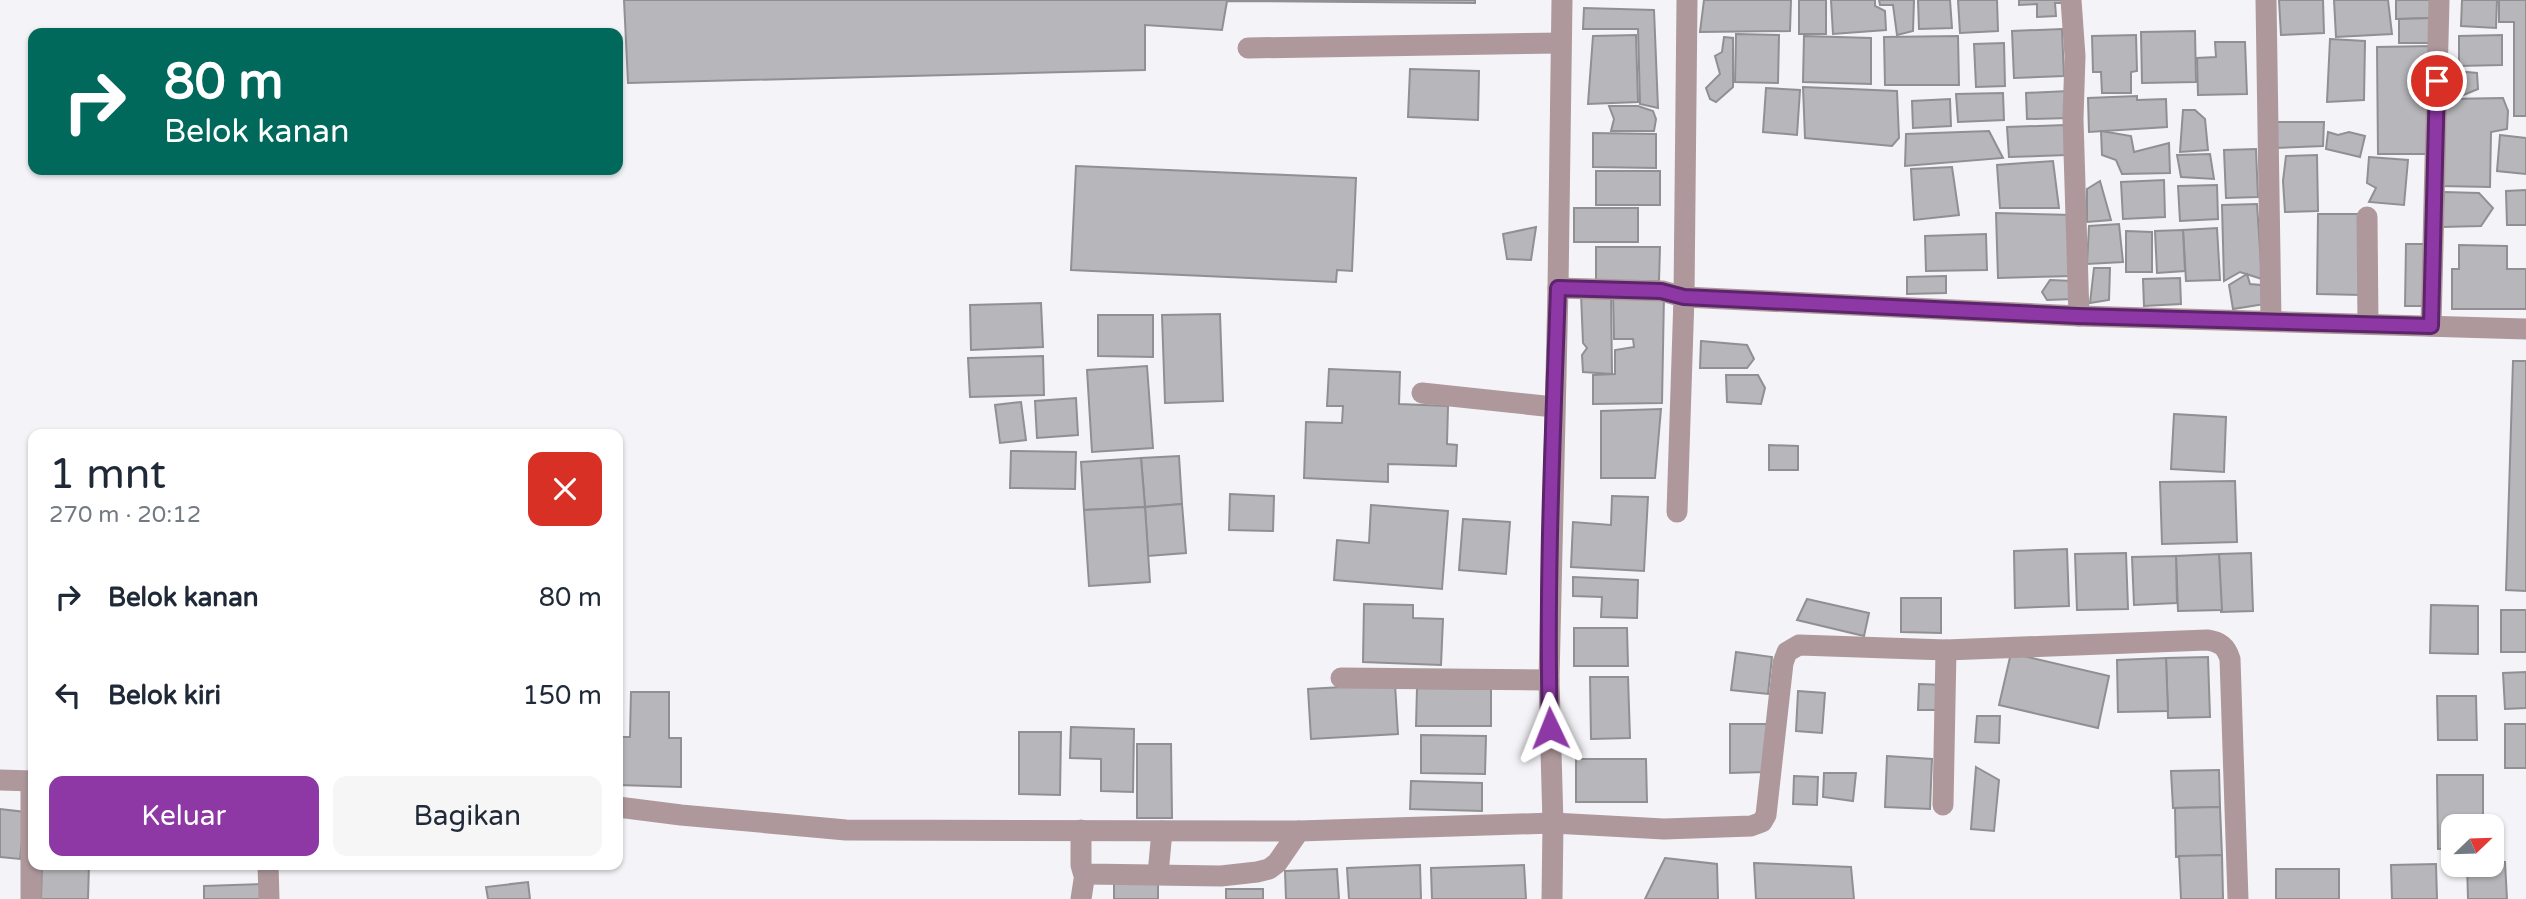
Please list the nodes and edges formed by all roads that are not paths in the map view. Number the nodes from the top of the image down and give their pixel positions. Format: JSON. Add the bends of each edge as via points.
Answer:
{"nodes":[{"id":1,"x":1562,"y":0,"type":"edge"},
{"id":2,"x":1687,"y":0,"type":"edge"},
{"id":3,"x":2071,"y":0,"type":"edge"},
{"id":4,"x":2266,"y":0,"type":"edge"},
{"id":5,"x":2439,"y":0,"type":"edge"},
{"id":6,"x":1561,"y":43,"type":"junction"},
{"id":7,"x":1248,"y":48,"type":"dead end"},
{"id":8,"x":2367,"y":217,"type":"dead end"},
{"id":9,"x":1558,"y":288,"type":"junction"},
{"id":10,"x":1673,"y":294,"type":"junction"},
{"id":11,"x":2078,"y":316,"type":"junction"},
{"id":12,"x":2271,"y":321,"type":"junction"},
{"id":13,"x":2368,"y":324,"type":"junction"},
{"id":14,"x":2431,"y":326,"type":"junction"},
{"id":15,"x":2526,"y":329,"type":"edge"},
{"id":16,"x":1422,"y":393,"type":"dead end"},
{"id":17,"x":1554,"y":407,"type":"junction"},
{"id":18,"x":1677,"y":512,"type":"dead end"},
{"id":19,"x":1946,"y":650,"type":"junction"},
{"id":20,"x":1341,"y":678,"type":"dead end"},
{"id":21,"x":1549,"y":680,"type":"junction"},
{"id":22,"x":0,"y":780,"type":"edge"},
{"id":23,"x":28,"y":781,"type":"edge"},
{"id":24,"x":1943,"y":805,"type":"dead end"},
{"id":25,"x":623,"y":808,"type":"edge"},
{"id":26,"x":1553,"y":823,"type":"junction"},
{"id":27,"x":1081,"y":836,"type":"junction"},
{"id":28,"x":1162,"y":836,"type":"junction"},
{"id":29,"x":1296,"y":836,"type":"junction"},
{"id":30,"x":1083,"y":869,"type":"junction"},
{"id":31,"x":1159,"y":869,"type":"junction"},
{"id":32,"x":31,"y":870,"type":"edge"},
{"id":33,"x":268,"y":870,"type":"edge"},
{"id":34,"x":31,"y":899,"type":"edge"},
{"id":35,"x":269,"y":899,"type":"edge"},
{"id":36,"x":1081,"y":899,"type":"edge"},
{"id":37,"x":1552,"y":899,"type":"edge"},
{"id":38,"x":2238,"y":899,"type":"edge"}],
"edges":[{"from":1,"to":6,"type":"street"},
{"from":2,"to":10,"type":"street"},
{"from":3,"to":11,"type":"street"},
{"from":4,"to":12,"type":"street"},
{"from":5,"to":14,"type":"street"},
{"from":6,"to":7,"type":"street"},
{"from":6,"to":9,"type":"street"},
{"from":8,"to":13,"type":"street"},
{"from":9,"to":10,"type":"street"},
{"from":9,"to":17,"type":"street"},
{"from":10,"to":11,"type":"street"},
{"from":10,"to":18,"type":"street"},
{"from":11,"to":12,"type":"street"},
{"from":12,"to":13,"type":"street"},
{"from":13,"to":14,"type":"street"},
{"from":14,"to":15,"type":"street"},
{"from":16,"to":17,"type":"street"},
{"from":17,"to":21,"type":"street"},
{"from":19,"to":24,"type":"street"},
{"from":19,"to":26,"type":"street","via":[[1799,645],[1787,652],[1762,822],[1664,829]]},
{"from":19,"to":38,"type":"street","via":[[2207,640],[2224,646],[2230,659]]},
{"from":20,"to":21,"type":"street"},
{"from":21,"to":26,"type":"street"},
{"from":22,"to":23,"type":"street"},
{"from":25,"to":27,"type":"street","via":[[846,830]]},
{"from":26,"to":29,"type":"street"},
{"from":26,"to":37,"type":"street"},
{"from":27,"to":28,"type":"street"},
{"from":27,"to":30,"type":"street"},
{"from":28,"to":29,"type":"street"},
{"from":28,"to":31,"type":"street"},
{"from":29,"to":31,"type":"street","via":[[1277,863],[1266,870],[1240,874]]},
{"from":30,"to":31,"type":"street"},
{"from":30,"to":36,"type":"street"},
{"from":32,"to":34,"type":"street"},
{"from":33,"to":35,"type":"street"}]}
